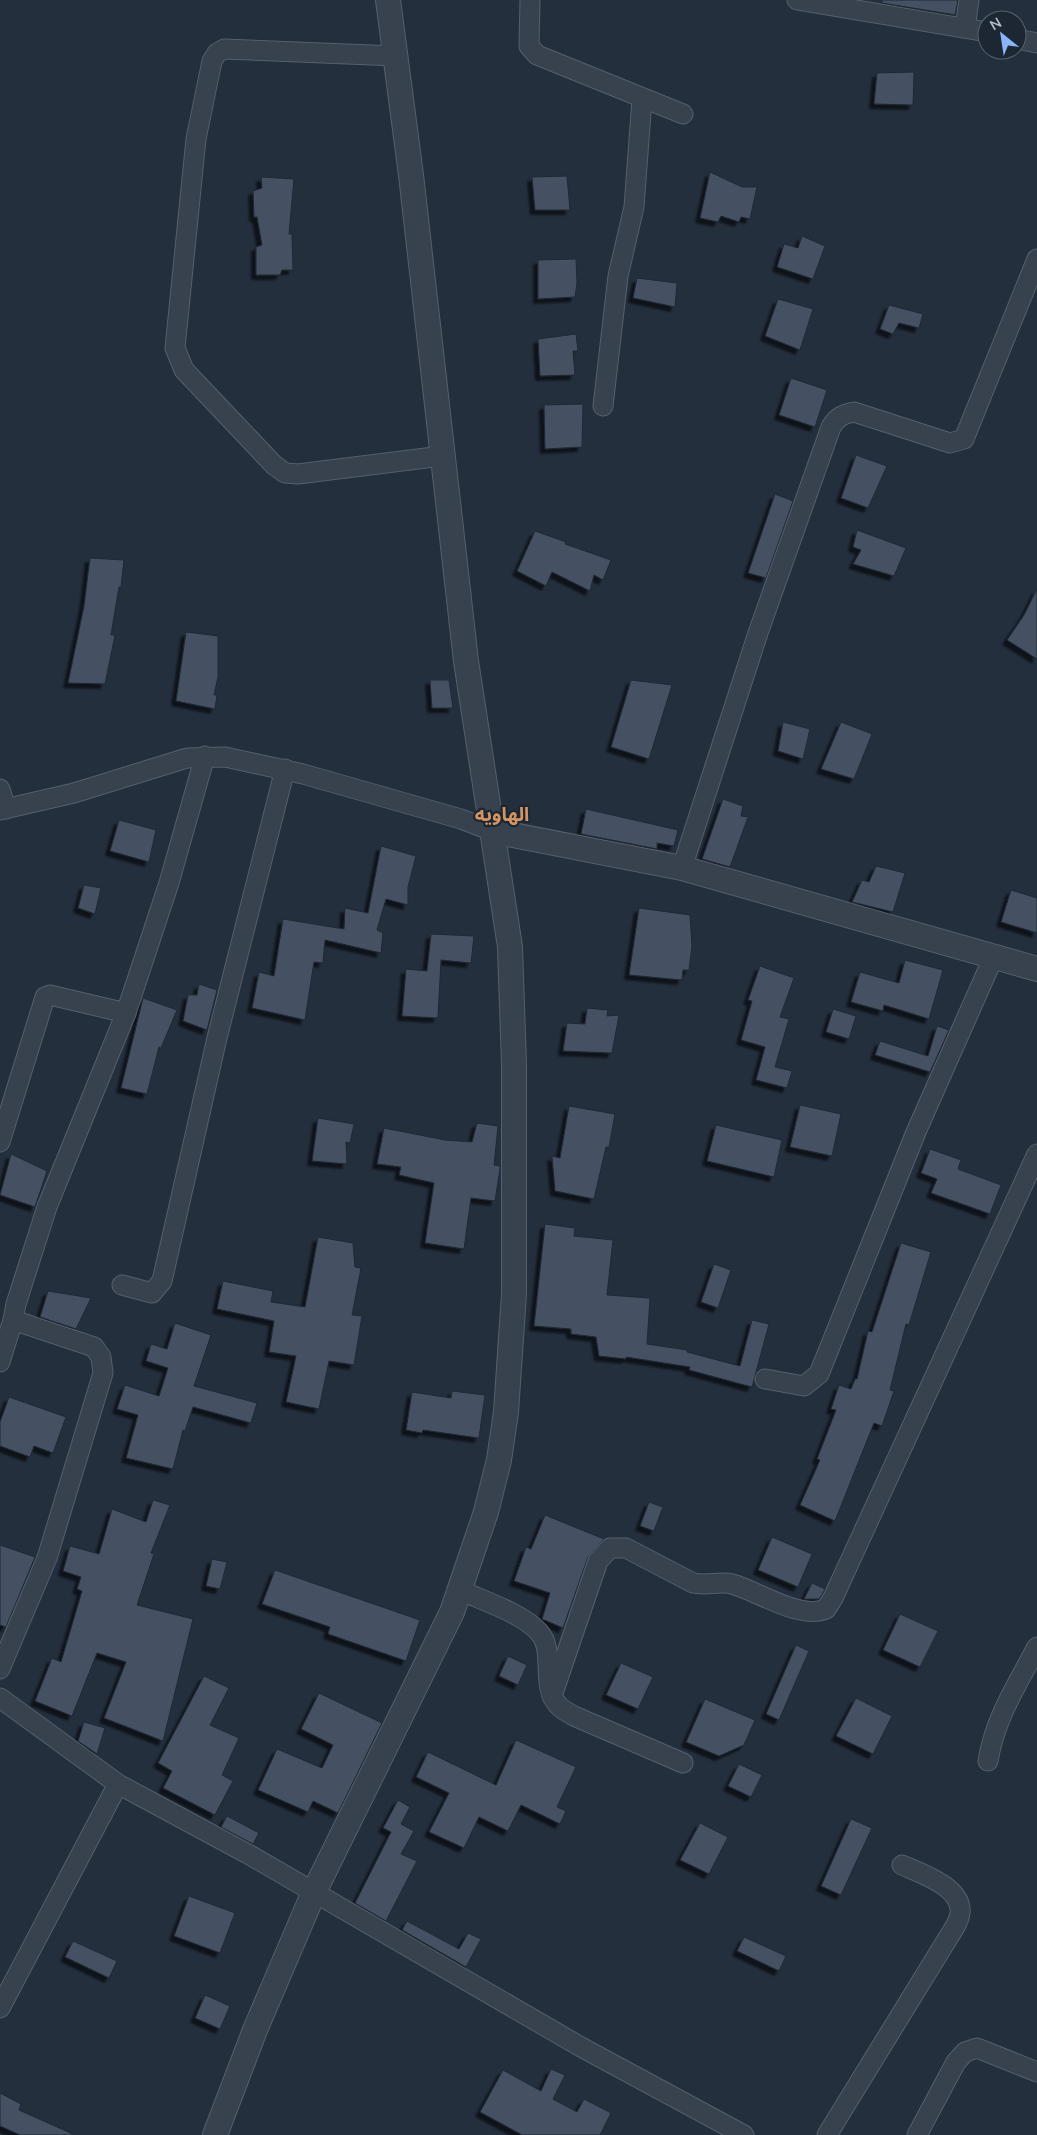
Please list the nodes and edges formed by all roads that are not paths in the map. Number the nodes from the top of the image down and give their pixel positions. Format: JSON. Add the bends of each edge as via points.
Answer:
{"nodes":[{"id":1,"x":388,"y":0,"type":"edge"},
{"id":2,"x":530,"y":0,"type":"edge"},
{"id":3,"x":796,"y":0,"type":"edge"},
{"id":4,"x":969,"y":0,"type":"edge"},
{"id":5,"x":965,"y":28,"type":"junction"},
{"id":6,"x":977,"y":30,"type":"edge"},
{"id":7,"x":396,"y":56,"type":"junction"},
{"id":8,"x":642,"y":99,"type":"junction"},
{"id":9,"x":683,"y":114,"type":"dead end"},
{"id":10,"x":1037,"y":259,"type":"edge"},
{"id":11,"x":603,"y":406,"type":"dead end"},
{"id":12,"x":442,"y":456,"type":"junction"},
{"id":13,"x":205,"y":756,"type":"junction"},
{"id":14,"x":285,"y":769,"type":"junction"},
{"id":15,"x":0,"y":789,"type":"edge"},
{"id":16,"x":3,"y":809,"type":"edge"},
{"id":17,"x":492,"y":831,"type":"junction"},
{"id":18,"x":682,"y":868,"type":"junction"},
{"id":19,"x":994,"y":956,"type":"junction"},
{"id":20,"x":1037,"y":969,"type":"edge"},
{"id":21,"x":126,"y":1013,"type":"junction"},
{"id":22,"x":0,"y":1142,"type":"edge"},
{"id":23,"x":1037,"y":1154,"type":"edge"},
{"id":24,"x":122,"y":1285,"type":"dead end"},
{"id":25,"x":13,"y":1320,"type":"junction"},
{"id":26,"x":0,"y":1362,"type":"edge"},
{"id":27,"x":765,"y":1379,"type":"dead end"},
{"id":28,"x":460,"y":1590,"type":"junction"},
{"id":29,"x":1037,"y":1647,"type":"edge"},
{"id":30,"x":0,"y":1669,"type":"edge"},
{"id":31,"x":552,"y":1696,"type":"junction"},
{"id":32,"x":0,"y":1698,"type":"edge"},
{"id":33,"x":988,"y":1761,"type":"dead end"},
{"id":34,"x":683,"y":1763,"type":"dead end"},
{"id":35,"x":118,"y":1784,"type":"junction"},
{"id":36,"x":902,"y":1865,"type":"dead end"},
{"id":37,"x":314,"y":1892,"type":"junction"},
{"id":38,"x":8,"y":1981,"type":"edge"},
{"id":39,"x":0,"y":2008,"type":"edge"},
{"id":40,"x":1037,"y":2072,"type":"edge"},
{"id":41,"x":215,"y":2135,"type":"edge"},
{"id":42,"x":744,"y":2135,"type":"edge"},
{"id":43,"x":827,"y":2135,"type":"edge"},
{"id":44,"x":917,"y":2135,"type":"edge"}],
"edges":[{"from":1,"to":7,"type":"street"},
{"from":2,"to":8,"type":"street","via":[[529,46],[537,55]]},
{"from":3,"to":5,"type":"street"},
{"from":4,"to":5,"type":"street"},
{"from":5,"to":6,"type":"street"},
{"from":7,"to":12,"type":"street"},
{"from":7,"to":12,"type":"street","via":[[224,49],[217,53],[212,61],[196,138],[174,348],[184,370],[285,473]]},
{"from":8,"to":9,"type":"street"},
{"from":8,"to":11,"type":"street","via":[[634,207],[618,276]]},
{"from":10,"to":18,"type":"street","via":[[964,439],[950,443],[854,412],[836,419],[831,427],[758,633]]},
{"from":12,"to":17,"type":"street","via":[[466,661]]},
{"from":13,"to":14,"type":"street","via":[[237,758]]},
{"from":13,"to":16,"type":"street","via":[[187,758],[74,793]]},
{"from":13,"to":21,"type":"street","via":[[166,892]]},
{"from":14,"to":17,"type":"street","via":[[461,819]]},
{"from":14,"to":24,"type":"street","via":[[217,1038],[162,1281],[152,1293]]},
{"from":15,"to":16,"type":"street"},
{"from":17,"to":18,"type":"street"},
{"from":17,"to":28,"type":"street","via":[[510,948],[514,1065],[514,1294],[506,1412],[499,1460]]},
{"from":18,"to":19,"type":"street"},
{"from":19,"to":20,"type":"street"},
{"from":19,"to":27,"type":"street","via":[[916,1132],[819,1374],[804,1386]]},
{"from":21,"to":22,"type":"street","via":[[50,995],[45,997]]},
{"from":21,"to":25,"type":"street","via":[[47,1207]]},
{"from":23,"to":31,"type":"street","via":[[826,1609],[809,1612],[732,1584],[693,1584],[626,1548],[610,1548],[598,1561]]},
{"from":25,"to":26,"type":"street"},
{"from":25,"to":30,"type":"street","via":[[94,1347],[101,1357],[104,1373],[47,1558]]},
{"from":28,"to":31,"type":"street","via":[[526,1621],[540,1633],[546,1644]]},
{"from":28,"to":37,"type":"street","via":[[415,1690]]},
{"from":29,"to":33,"type":"street","via":[[1000,1717]]},
{"from":31,"to":34,"type":"street","via":[[558,1706],[574,1716]]},
{"from":32,"to":35,"type":"street"},
{"from":35,"to":37,"type":"street"},
{"from":35,"to":38,"type":"street"},
{"from":36,"to":43,"type":"street","via":[[945,1886],[960,1906],[960,1914]]},
{"from":37,"to":41,"type":"street","via":[[255,2030]]},
{"from":37,"to":42,"type":"street","via":[[581,2046]]},
{"from":38,"to":39,"type":"street"},
{"from":40,"to":44,"type":"street","via":[[977,2048],[965,2052],[956,2062]]}]}
